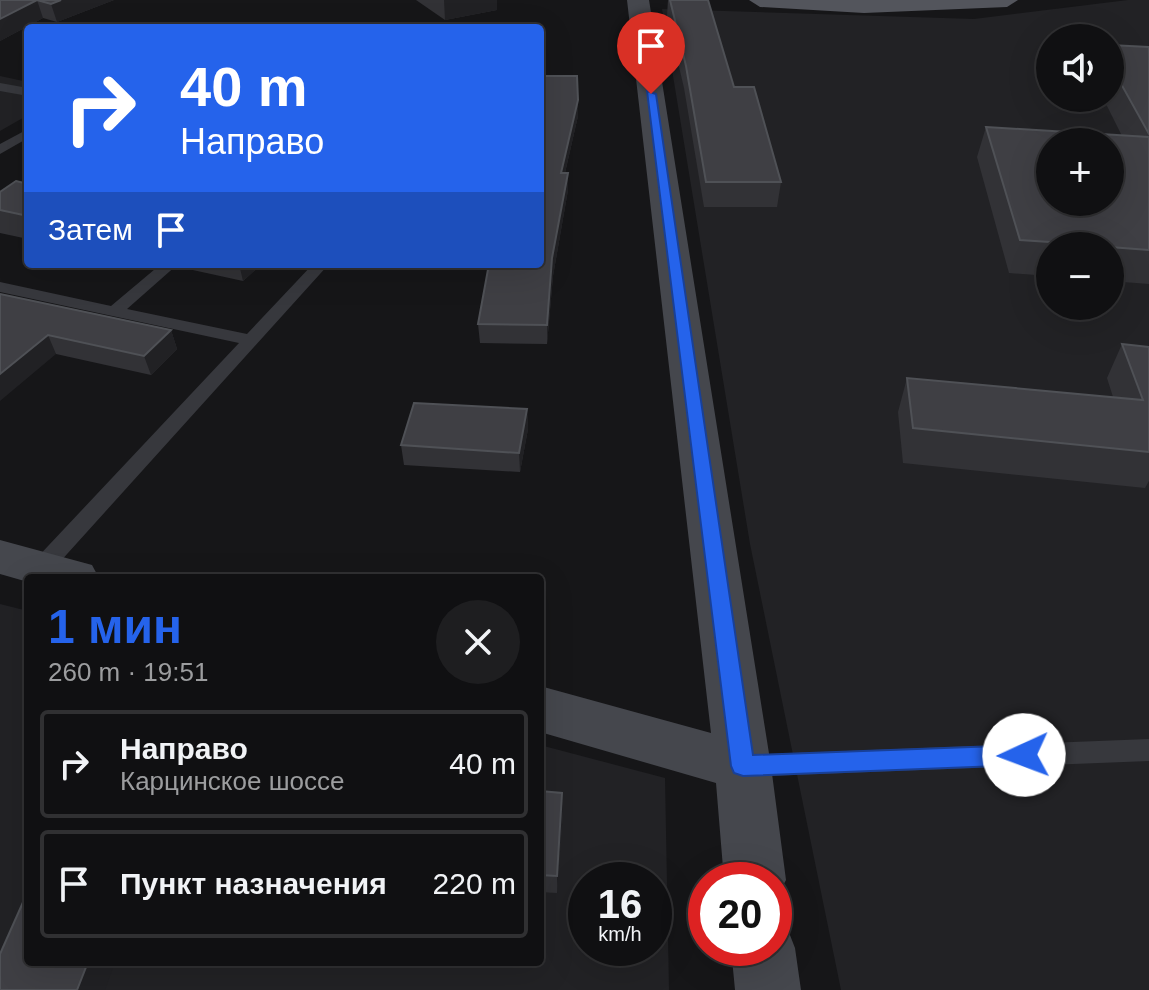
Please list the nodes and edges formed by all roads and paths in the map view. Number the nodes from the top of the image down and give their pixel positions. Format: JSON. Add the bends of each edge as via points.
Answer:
{"nodes":[{"id":1,"x":638,"y":0,"type":"edge"},
{"id":2,"x":760,"y":0,"type":"edge"},
{"id":3,"x":1007,"y":0,"type":"edge"},
{"id":4,"x":882,"y":3,"type":"edge"},
{"id":5,"x":0,"y":87,"type":"edge"},
{"id":6,"x":24,"y":91,"type":"edge"},
{"id":7,"x":24,"y":135,"type":"edge"},
{"id":8,"x":0,"y":150,"type":"edge"},
{"id":9,"x":165,"y":268,"type":"edge"},
{"id":10,"x":317,"y":268,"type":"edge"},
{"id":11,"x":0,"y":287,"type":"edge"},
{"id":12,"x":115,"y":311,"type":"junction"},
{"id":13,"x":251,"y":340,"type":"junction"},
{"id":14,"x":39,"y":568,"type":"edge"},
{"id":15,"x":544,"y":710,"type":"edge"},
{"id":16,"x":1149,"y":750,"type":"edge"},
{"id":17,"x":743,"y":766,"type":"junction"},
{"id":18,"x":753,"y":862,"type":"edge"},
{"id":19,"x":765,"y":966,"type":"edge"},
{"id":20,"x":768,"y":990,"type":"edge"}],
"edges":[{"from":1,"to":17,"type":"main road"},
{"from":2,"to":4,"type":"main road"},
{"from":3,"to":4,"type":"main road"},
{"from":5,"to":6,"type":"lane"},
{"from":7,"to":8,"type":"lane"},
{"from":9,"to":12,"type":"lane"},
{"from":10,"to":13,"type":"lane"},
{"from":11,"to":12,"type":"lane"},
{"from":12,"to":13,"type":"lane"},
{"from":13,"to":14,"type":"lane"},
{"from":15,"to":17,"type":"main road"},
{"from":16,"to":17,"type":"lane"},
{"from":17,"to":18,"type":"main road"},
{"from":19,"to":20,"type":"main road"}]}
